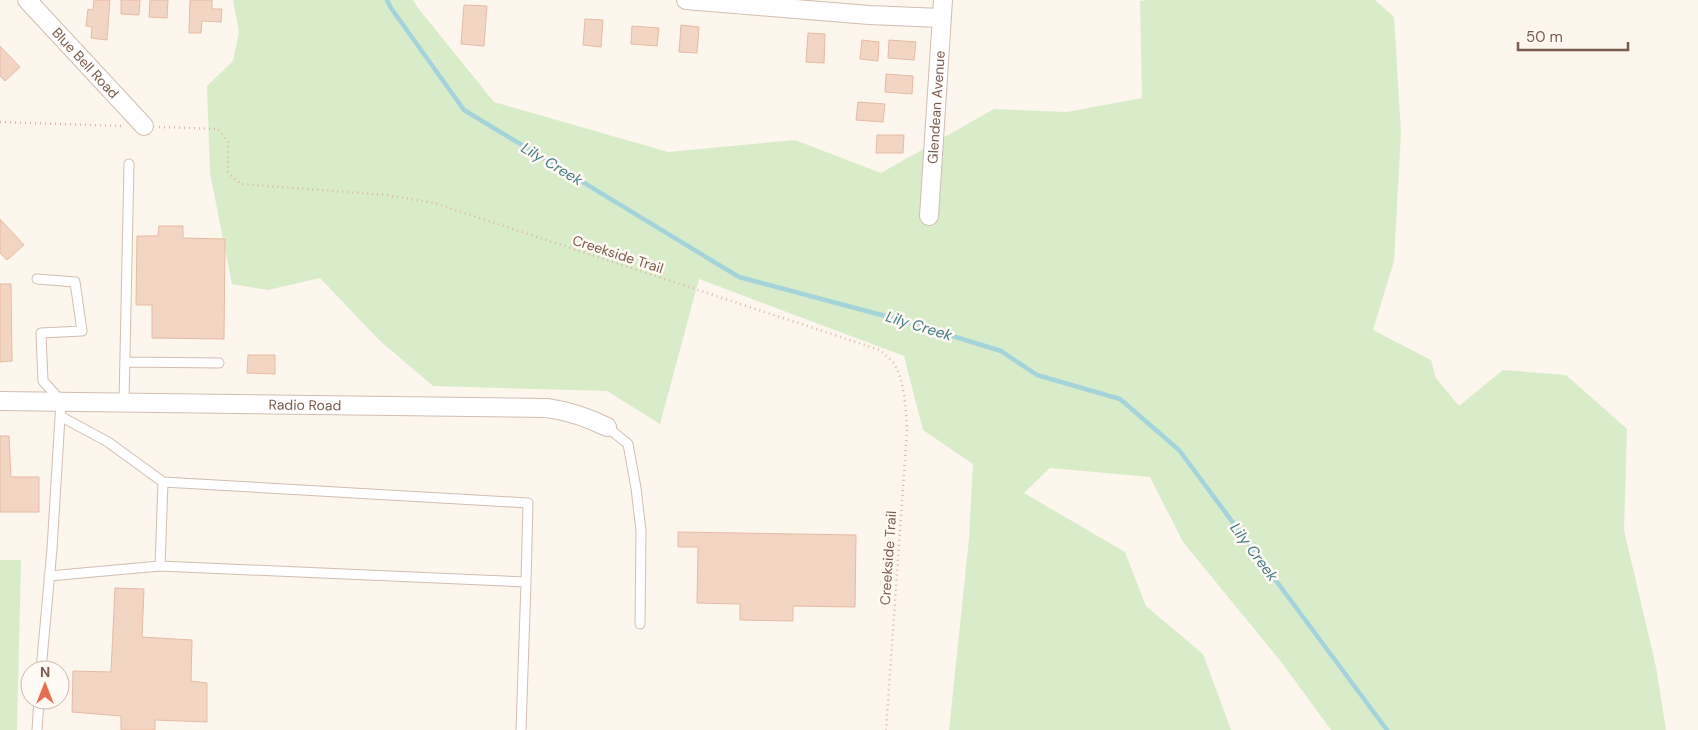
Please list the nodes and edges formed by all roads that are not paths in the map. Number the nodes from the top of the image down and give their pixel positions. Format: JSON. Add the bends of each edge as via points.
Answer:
{"nodes":[{"id":1,"x":28,"y":0,"type":"edge"},
{"id":2,"x":686,"y":0,"type":"edge"},
{"id":3,"x":943,"y":0,"type":"edge"},
{"id":4,"x":941,"y":18,"type":"junction"},
{"id":5,"x":144,"y":126,"type":"road end"},
{"id":6,"x":129,"y":164,"type":"dead end"},
{"id":7,"x":929,"y":216,"type":"dead end"},
{"id":8,"x":37,"y":279,"type":"dead end"},
{"id":9,"x":125,"y":362,"type":"junction"},
{"id":10,"x":220,"y":363,"type":"dead end"},
{"id":11,"x":0,"y":400,"type":"edge"},
{"id":12,"x":124,"y":402,"type":"junction"},
{"id":13,"x":60,"y":408,"type":"junction"},
{"id":14,"x":607,"y":427,"type":"joint"},
{"id":15,"x":163,"y":482,"type":"junction"},
{"id":16,"x":160,"y":566,"type":"junction"},
{"id":17,"x":49,"y":576,"type":"junction"},
{"id":18,"x":526,"y":582,"type":"junction"},
{"id":19,"x":640,"y":624,"type":"dead end"},
{"id":20,"x":42,"y":660,"type":"edge"},
{"id":21,"x":38,"y":710,"type":"edge"},
{"id":22,"x":37,"y":730,"type":"edge"},
{"id":23,"x":520,"y":730,"type":"edge"}],
"edges":[{"from":1,"to":5,"type":"street","name":"Blue Bell Road"},
{"from":2,"to":4,"type":"street"},
{"from":3,"to":4,"type":"street","name":"Glendean Avenue"},
{"from":4,"to":7,"type":"street","name":"Glendean Avenue"},
{"from":6,"to":9,"type":"lane"},
{"from":8,"to":13,"type":"lane","via":[[75,282],[82,331],[41,332],[43,381]]},
{"from":9,"to":10,"type":"lane"},
{"from":9,"to":12,"type":"lane"},
{"from":11,"to":13,"type":"street","name":"Radio Road"},
{"from":12,"to":13,"type":"street","name":"Radio Road"},
{"from":12,"to":14,"type":"street","name":"Radio Road","via":[[547,408],[568,411]]},
{"from":13,"to":15,"type":"lane"},
{"from":13,"to":17,"type":"lane"},
{"from":14,"to":19,"type":"lane","via":[[628,444],[636,488],[642,531]]},
{"from":15,"to":16,"type":"lane"},
{"from":15,"to":18,"type":"lane","via":[[528,503]]},
{"from":16,"to":17,"type":"lane"},
{"from":16,"to":18,"type":"lane"},
{"from":17,"to":20,"type":"lane"},
{"from":18,"to":23,"type":"lane"},
{"from":21,"to":22,"type":"lane"}]}
